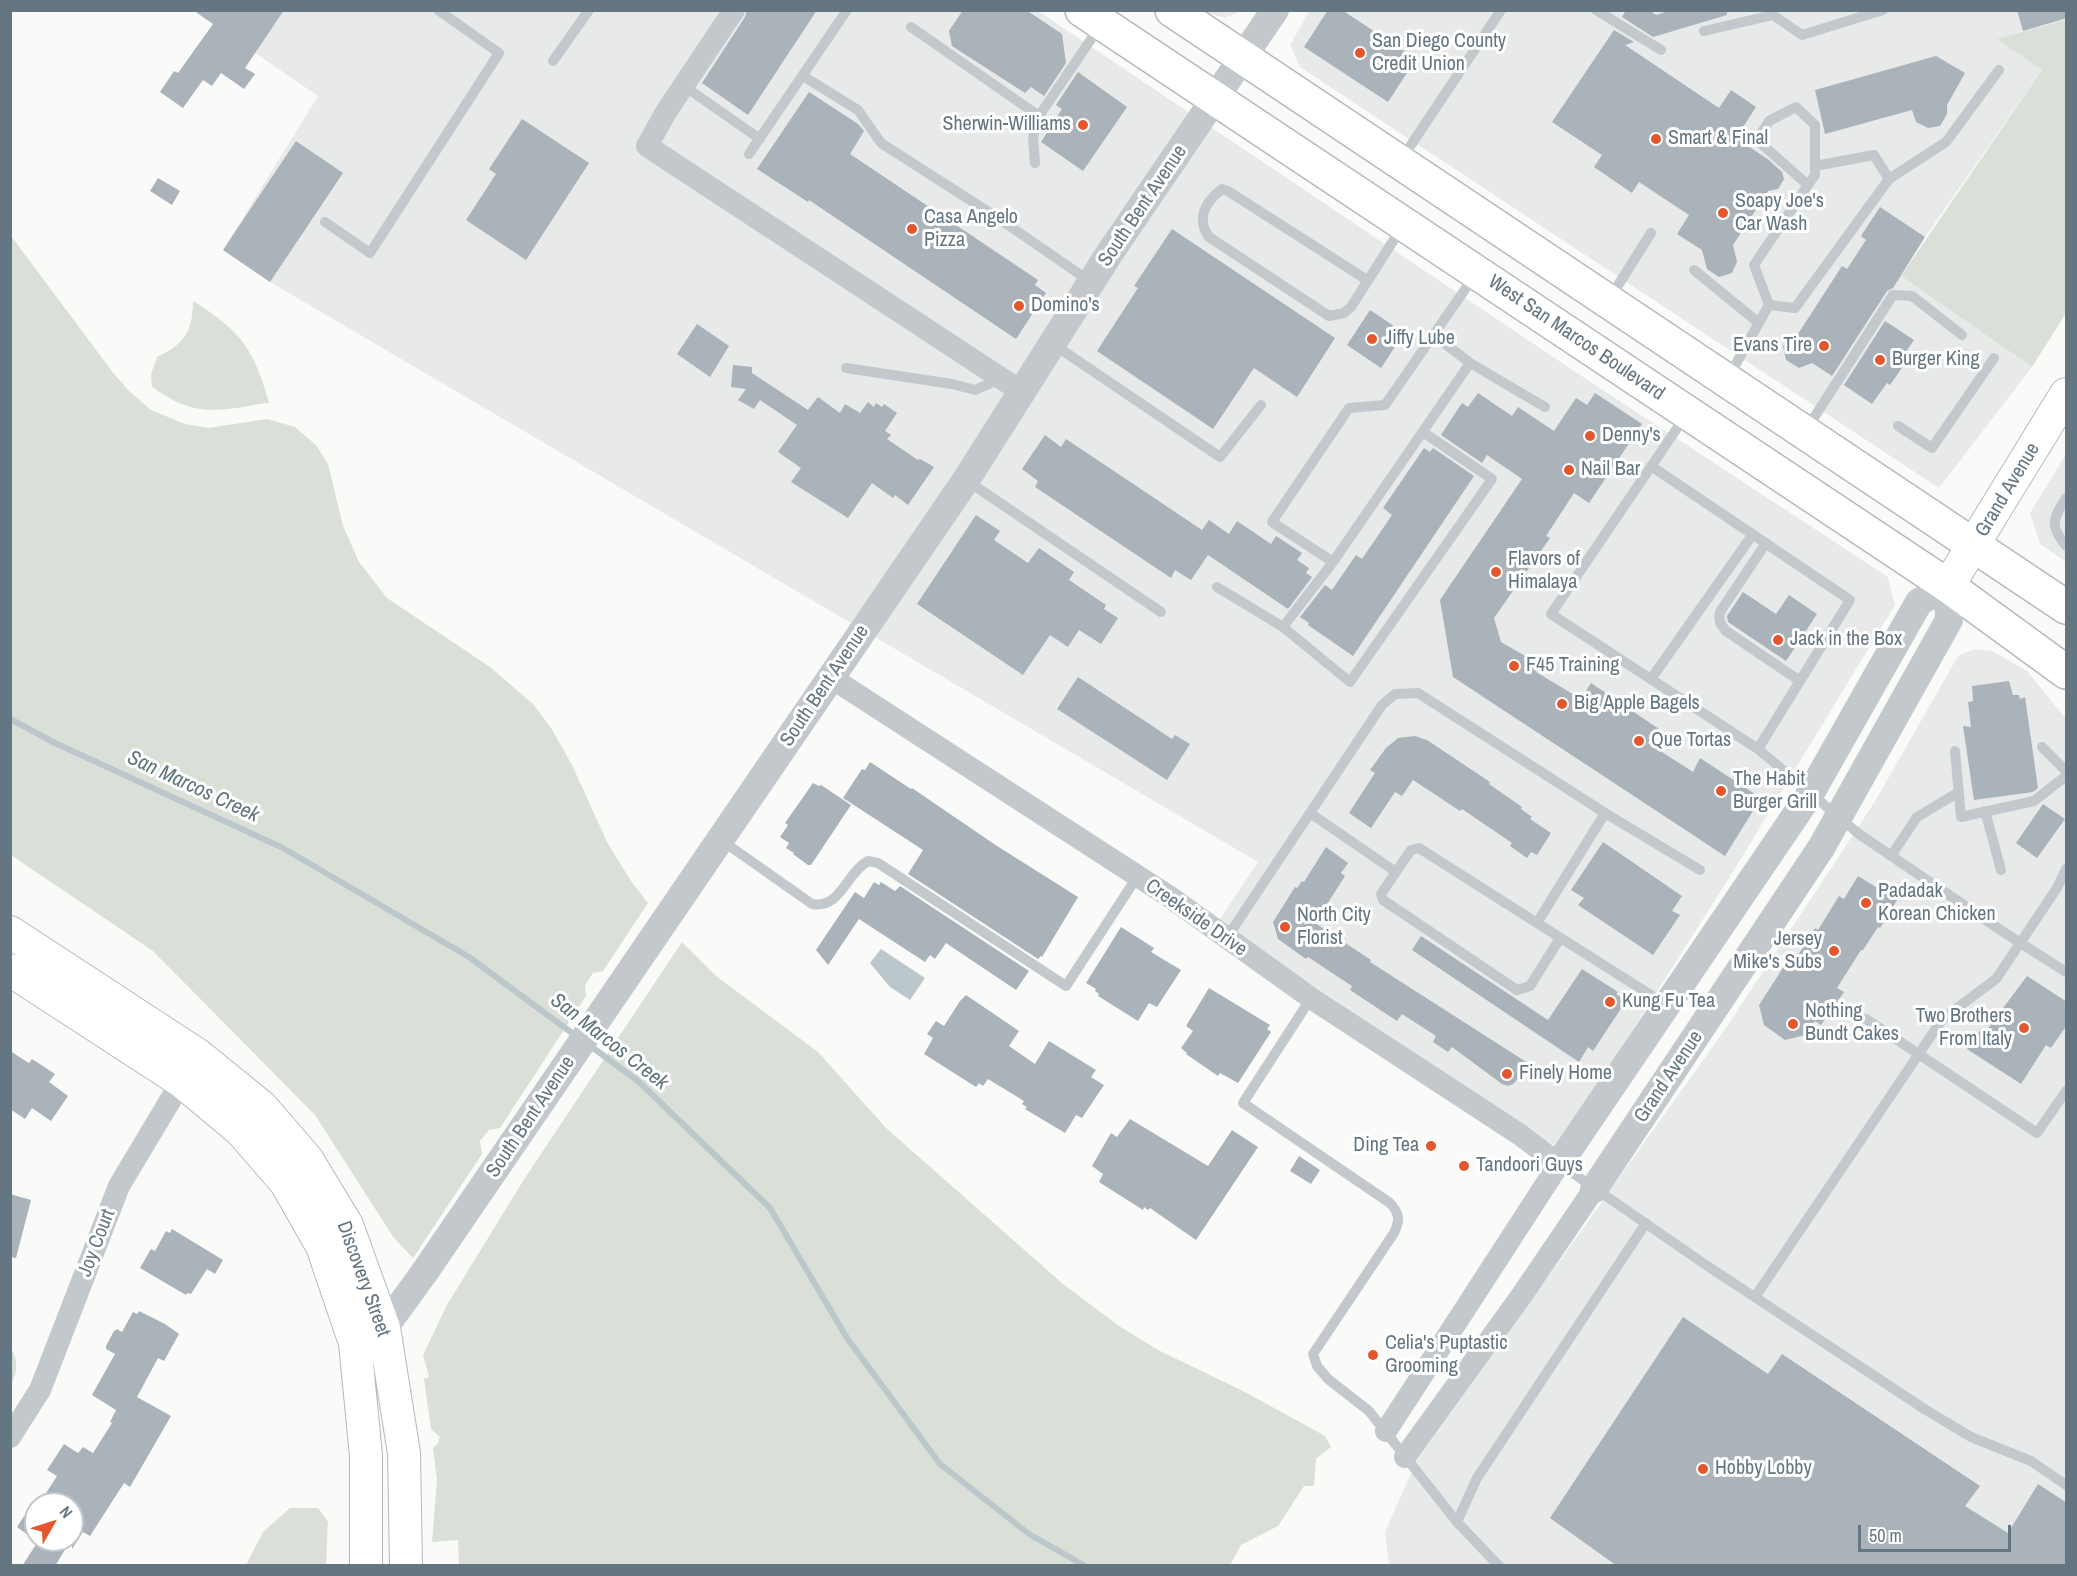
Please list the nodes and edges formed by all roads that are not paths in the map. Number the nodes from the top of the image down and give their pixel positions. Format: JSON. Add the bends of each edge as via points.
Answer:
{"nodes":[{"id":1,"x":438,"y":10,"type":"edge"},
{"id":2,"x":589,"y":10,"type":"edge"},
{"id":3,"x":734,"y":10,"type":"edge"},
{"id":4,"x":848,"y":10,"type":"edge"},
{"id":5,"x":1172,"y":10,"type":"edge"},
{"id":6,"x":1275,"y":10,"type":"edge"},
{"id":7,"x":1501,"y":10,"type":"edge"},
{"id":8,"x":1596,"y":10,"type":"edge"},
{"id":9,"x":1883,"y":10,"type":"edge"},
{"id":10,"x":1092,"y":17,"type":"edge"},
{"id":11,"x":911,"y":27,"type":"dead end"},
{"id":12,"x":1704,"y":31,"type":"dead end"},
{"id":13,"x":1661,"y":50,"type":"dead end"},
{"id":14,"x":1244,"y":57,"type":"junction"},
{"id":15,"x":553,"y":61,"type":"dead end"},
{"id":16,"x":1999,"y":70,"type":"dead end"},
{"id":17,"x":803,"y":76,"type":"junction"},
{"id":18,"x":684,"y":86,"type":"junction"},
{"id":19,"x":1217,"y":98,"type":"junction"},
{"id":20,"x":1039,"y":116,"type":"junction"},
{"id":21,"x":760,"y":139,"type":"junction"},
{"id":22,"x":749,"y":154,"type":"dead end"},
{"id":23,"x":1400,"y":162,"type":"junction"},
{"id":24,"x":1035,"y":163,"type":"dead end"},
{"id":25,"x":1815,"y":166,"type":"junction"},
{"id":26,"x":1889,"y":179,"type":"junction"},
{"id":27,"x":1808,"y":185,"type":"junction"},
{"id":28,"x":325,"y":222,"type":"dead end"},
{"id":29,"x":1404,"y":223,"type":"junction"},
{"id":30,"x":1650,"y":233,"type":"dead end"},
{"id":31,"x":1694,"y":270,"type":"dead end"},
{"id":32,"x":1477,"y":272,"type":"junction"},
{"id":33,"x":1367,"y":280,"type":"junction"},
{"id":34,"x":1092,"y":282,"type":"junction"},
{"id":35,"x":1608,"y":300,"type":"junction"},
{"id":36,"x":1769,"y":305,"type":"junction"},
{"id":37,"x":1759,"y":323,"type":"junction"},
{"id":38,"x":1434,"y":334,"type":"junction"},
{"id":39,"x":1962,"y":335,"type":"dead end"},
{"id":40,"x":1052,"y":344,"type":"junction"},
{"id":41,"x":1994,"y":358,"type":"dead end"},
{"id":42,"x":1470,"y":363,"type":"junction"},
{"id":43,"x":846,"y":368,"type":"dead end"},
{"id":44,"x":996,"y":375,"type":"junction"},
{"id":45,"x":1726,"y":380,"type":"junction"},
{"id":46,"x":1022,"y":392,"type":"junction"},
{"id":47,"x":2067,"y":394,"type":"edge"},
{"id":48,"x":1261,"y":405,"type":"dead end"},
{"id":49,"x":1545,"y":407,"type":"dead end"},
{"id":50,"x":1688,"y":412,"type":"junction"},
{"id":51,"x":1898,"y":426,"type":"dead end"},
{"id":52,"x":1423,"y":432,"type":"junction"},
{"id":53,"x":1805,"y":432,"type":"junction"},
{"id":54,"x":1651,"y":465,"type":"junction"},
{"id":55,"x":966,"y":480,"type":"junction"},
{"id":56,"x":2067,"y":498,"type":"edge"},
{"id":57,"x":1753,"y":534,"type":"junction"},
{"id":58,"x":1766,"y":543,"type":"junction"},
{"id":59,"x":1974,"y":546,"type":"junction"},
{"id":60,"x":2067,"y":546,"type":"edge"},
{"id":61,"x":1333,"y":562,"type":"junction"},
{"id":62,"x":1948,"y":586,"type":"junction"},
{"id":63,"x":1217,"y":587,"type":"dead end"},
{"id":64,"x":2067,"y":607,"type":"edge"},
{"id":65,"x":1161,"y":612,"type":"dead end"},
{"id":66,"x":1283,"y":627,"type":"junction"},
{"id":67,"x":2067,"y":672,"type":"edge"},
{"id":68,"x":830,"y":677,"type":"junction"},
{"id":69,"x":1651,"y":679,"type":"junction"},
{"id":70,"x":1800,"y":681,"type":"junction"},
{"id":71,"x":2042,"y":747,"type":"dead end"},
{"id":72,"x":1758,"y":749,"type":"junction"},
{"id":73,"x":1955,"y":751,"type":"dead end"},
{"id":74,"x":2067,"y":771,"type":"edge"},
{"id":75,"x":2067,"y":776,"type":"edge"},
{"id":76,"x":1959,"y":792,"type":"junction"},
{"id":77,"x":1810,"y":794,"type":"junction"},
{"id":78,"x":1985,"y":812,"type":"junction"},
{"id":79,"x":1310,"y":813,"type":"junction"},
{"id":80,"x":1605,"y":813,"type":"junction"},
{"id":81,"x":1839,"y":818,"type":"junction"},
{"id":82,"x":721,"y":840,"type":"junction"},
{"id":83,"x":1891,"y":856,"type":"junction"},
{"id":84,"x":2067,"y":869,"type":"edge"},
{"id":85,"x":1700,"y":870,"type":"dead end"},
{"id":86,"x":2001,"y":870,"type":"dead end"},
{"id":87,"x":1396,"y":872,"type":"junction"},
{"id":88,"x":1137,"y":877,"type":"junction"},
{"id":89,"x":1537,"y":923,"type":"junction"},
{"id":90,"x":1560,"y":938,"type":"junction"},
{"id":91,"x":1226,"y":939,"type":"junction"},
{"id":92,"x":2021,"y":942,"type":"junction"},
{"id":93,"x":14,"y":946,"type":"edge"},
{"id":94,"x":2067,"y":972,"type":"edge"},
{"id":95,"x":1311,"y":998,"type":"junction"},
{"id":96,"x":1668,"y":1005,"type":"junction"},
{"id":97,"x":1866,"y":1019,"type":"dead end"},
{"id":98,"x":198,"y":1055,"type":"junction"},
{"id":99,"x":1919,"y":1055,"type":"junction"},
{"id":100,"x":181,"y":1081,"type":"junction"},
{"id":101,"x":2067,"y":1091,"type":"edge"},
{"id":102,"x":1559,"y":1164,"type":"junction"},
{"id":103,"x":1594,"y":1189,"type":"junction"},
{"id":104,"x":1646,"y":1223,"type":"junction"},
{"id":105,"x":1755,"y":1297,"type":"junction"},
{"id":106,"x":384,"y":1328,"type":"junction"},
{"id":107,"x":354,"y":1343,"type":"junction"},
{"id":108,"x":1386,"y":1431,"type":"junction"},
{"id":109,"x":10,"y":1437,"type":"edge"},
{"id":110,"x":1405,"y":1457,"type":"junction"},
{"id":111,"x":2067,"y":1485,"type":"edge"},
{"id":112,"x":1457,"y":1522,"type":"junction"},
{"id":113,"x":366,"y":1566,"type":"edge"},
{"id":114,"x":406,"y":1566,"type":"edge"},
{"id":115,"x":1500,"y":1566,"type":"edge"}],
"edges":[{"from":1,"to":28,"type":"lane","via":[[499,53],[370,253]]},
{"from":2,"to":15,"type":"lane"},
{"from":3,"to":18,"type":"street"},
{"from":4,"to":17,"type":"lane"},
{"from":5,"to":14,"type":"main road"},
{"from":6,"to":14,"type":"street","name":"South Bent Avenue"},
{"from":7,"to":23,"type":"lane"},
{"from":8,"to":13,"type":"lane"},
{"from":9,"to":12,"type":"lane","via":[[1802,35],[1773,15]]},
{"from":10,"to":19,"type":"main road","name":"West San Marcos Boulevard"},
{"from":10,"to":20,"type":"lane"},
{"from":11,"to":20,"type":"lane"},
{"from":14,"to":19,"type":"street","name":"South Bent Avenue"},
{"from":14,"to":23,"type":"main road"},
{"from":16,"to":26,"type":"lane","via":[[1946,142]]},
{"from":17,"to":21,"type":"lane"},
{"from":17,"to":34,"type":"lane","via":[[858,110],[881,143]]},
{"from":18,"to":21,"type":"lane"},
{"from":18,"to":44,"type":"street","via":[[647,146]]},
{"from":19,"to":29,"type":"main road","name":"West San Marcos Boulevard"},
{"from":19,"to":34,"type":"street","name":"South Bent Avenue"},
{"from":20,"to":24,"type":"lane","via":[[1033,137]]},
{"from":21,"to":22,"type":"lane"},
{"from":23,"to":35,"type":"main road"},
{"from":25,"to":26,"type":"lane","via":[[1874,155]]},
{"from":25,"to":27,"type":"lane","via":[[1815,175]]},
{"from":25,"to":27,"type":"lane","via":[[1815,125],[1796,107],[1769,121],[1757,140]]},
{"from":26,"to":36,"type":"lane","via":[[1795,308]]},
{"from":27,"to":36,"type":"lane","via":[[1754,265]]},
{"from":29,"to":32,"type":"main road","name":"West San Marcos Boulevard"},
{"from":29,"to":33,"type":"lane"},
{"from":30,"to":35,"type":"lane"},
{"from":31,"to":37,"type":"lane"},
{"from":32,"to":38,"type":"lane"},
{"from":32,"to":50,"type":"main road","name":"West San Marcos Boulevard"},
{"from":33,"to":33,"type":"lane","via":[[1228,190],[1216,194],[1205,210],[1203,229],[1209,237],[1322,313],[1344,313]]},
{"from":34,"to":40,"type":"street","name":"South Bent Avenue"},
{"from":35,"to":45,"type":"main road"},
{"from":36,"to":37,"type":"lane"},
{"from":37,"to":45,"type":"lane"},
{"from":38,"to":42,"type":"lane"},
{"from":38,"to":61,"type":"lane","via":[[1385,405],[1349,408],[1272,522]]},
{"from":39,"to":53,"type":"lane","via":[[1912,296],[1893,296]]},
{"from":40,"to":46,"type":"street","name":"South Bent Avenue"},
{"from":40,"to":48,"type":"lane","via":[[1220,457]]},
{"from":41,"to":51,"type":"lane","via":[[1932,448]]},
{"from":42,"to":49,"type":"lane"},
{"from":42,"to":52,"type":"lane"},
{"from":43,"to":44,"type":"lane","via":[[975,390],[989,384]]},
{"from":44,"to":46,"type":"street"},
{"from":45,"to":53,"type":"main road"},
{"from":46,"to":55,"type":"street","name":"South Bent Avenue"},
{"from":47,"to":59,"type":"main road","name":"Grand Avenue"},
{"from":50,"to":54,"type":"lane"},
{"from":50,"to":62,"type":"main road","name":"West San Marcos Boulevard"},
{"from":52,"to":61,"type":"lane"},
{"from":52,"to":66,"type":"lane","via":[[1492,479],[1350,682]]},
{"from":53,"to":59,"type":"main road"},
{"from":54,"to":57,"type":"lane"},
{"from":54,"to":69,"type":"lane","via":[[1551,614]]},
{"from":55,"to":65,"type":"lane"},
{"from":55,"to":68,"type":"street","name":"South Bent Avenue"},
{"from":56,"to":60,"type":"lane","via":[[2053,524]]},
{"from":57,"to":58,"type":"lane"},
{"from":57,"to":69,"type":"lane"},
{"from":58,"to":70,"type":"lane","via":[[1719,619],[1726,631]]},
{"from":58,"to":70,"type":"lane","via":[[1850,600]]},
{"from":59,"to":62,"type":"main road","name":"Grand Avenue"},
{"from":59,"to":64,"type":"main road"},
{"from":61,"to":66,"type":"lane"},
{"from":62,"to":67,"type":"main road","name":"West San Marcos Boulevard"},
{"from":62,"to":77,"type":"street","name":"Grand Avenue","via":[[1919,602]]},
{"from":62,"to":81,"type":"street","name":"Grand Avenue","via":[[1949,620]]},
{"from":63,"to":66,"type":"lane"},
{"from":68,"to":82,"type":"street","name":"South Bent Avenue"},
{"from":68,"to":88,"type":"street","name":"Creekside Drive"},
{"from":69,"to":72,"type":"lane"},
{"from":70,"to":72,"type":"lane"},
{"from":71,"to":74,"type":"lane"},
{"from":72,"to":77,"type":"lane"},
{"from":73,"to":76,"type":"lane"},
{"from":75,"to":78,"type":"lane","via":[[2034,801]]},
{"from":76,"to":78,"type":"lane","via":[[1961,817]]},
{"from":76,"to":83,"type":"lane","via":[[1917,817]]},
{"from":77,"to":81,"type":"lane"},
{"from":77,"to":96,"type":"street","name":"Grand Avenue"},
{"from":78,"to":86,"type":"lane"},
{"from":79,"to":80,"type":"lane","via":[[1382,705],[1395,694],[1418,693]]},
{"from":79,"to":87,"type":"lane"},
{"from":79,"to":91,"type":"lane"},
{"from":80,"to":85,"type":"lane"},
{"from":80,"to":89,"type":"lane"},
{"from":81,"to":83,"type":"lane"},
{"from":81,"to":103,"type":"street","name":"Grand Avenue"},
{"from":82,"to":88,"type":"lane","via":[[812,904],[821,906],[839,894],[859,866],[868,861],[878,863],[1066,986]]},
{"from":82,"to":106,"type":"street","name":"South Bent Avenue"},
{"from":83,"to":92,"type":"lane"},
{"from":84,"to":92,"type":"lane"},
{"from":87,"to":89,"type":"lane","via":[[1411,850],[1419,848]]},
{"from":87,"to":90,"type":"lane","via":[[1381,894],[1383,900],[1517,990],[1530,986]]},
{"from":88,"to":91,"type":"street","name":"Creekside Drive"},
{"from":89,"to":90,"type":"lane"},
{"from":90,"to":96,"type":"lane"},
{"from":91,"to":95,"type":"street","name":"Creekside Drive"},
{"from":92,"to":94,"type":"lane"},
{"from":92,"to":99,"type":"lane","via":[[1996,980],[1945,1017]]},
{"from":93,"to":98,"type":"main road","name":"Discovery Street"},
{"from":93,"to":100,"type":"main road","name":"Discovery Street"},
{"from":95,"to":102,"type":"street","name":"Creekside Drive"},
{"from":95,"to":108,"type":"lane","via":[[1243,1103],[1397,1211],[1399,1221],[1394,1233],[1313,1354],[1328,1379],[1369,1411]]},
{"from":96,"to":102,"type":"street","name":"Grand Avenue"},
{"from":97,"to":99,"type":"lane"},
{"from":98,"to":100,"type":"street","name":"Joy Court"},
{"from":98,"to":106,"type":"main road","name":"Discovery Street","via":[[262,1107],[307,1159],[347,1225]]},
{"from":99,"to":101,"type":"lane","via":[[2037,1133]]},
{"from":99,"to":105,"type":"lane"},
{"from":100,"to":107,"type":"main road","name":"Discovery Street","via":[[241,1131],[285,1183],[322,1246]]},
{"from":100,"to":109,"type":"street","name":"Joy Court","via":[[119,1186],[40,1390]]},
{"from":102,"to":103,"type":"lane"},
{"from":102,"to":108,"type":"street","name":"Grand Avenue"},
{"from":103,"to":104,"type":"lane"},
{"from":103,"to":110,"type":"street","name":"Grand Avenue"},
{"from":104,"to":105,"type":"lane"},
{"from":104,"to":112,"type":"lane","via":[[1477,1478]]},
{"from":105,"to":111,"type":"lane","via":[[1971,1437],[2031,1461]]},
{"from":106,"to":107,"type":"street","name":"South Bent Avenue"},
{"from":106,"to":114,"type":"main road","name":"Discovery Street","via":[[404,1453]]},
{"from":107,"to":113,"type":"main road","name":"Discovery Street","via":[[366,1456]]},
{"from":108,"to":110,"type":"lane"},
{"from":110,"to":112,"type":"lane"},
{"from":112,"to":115,"type":"lane"}]}
